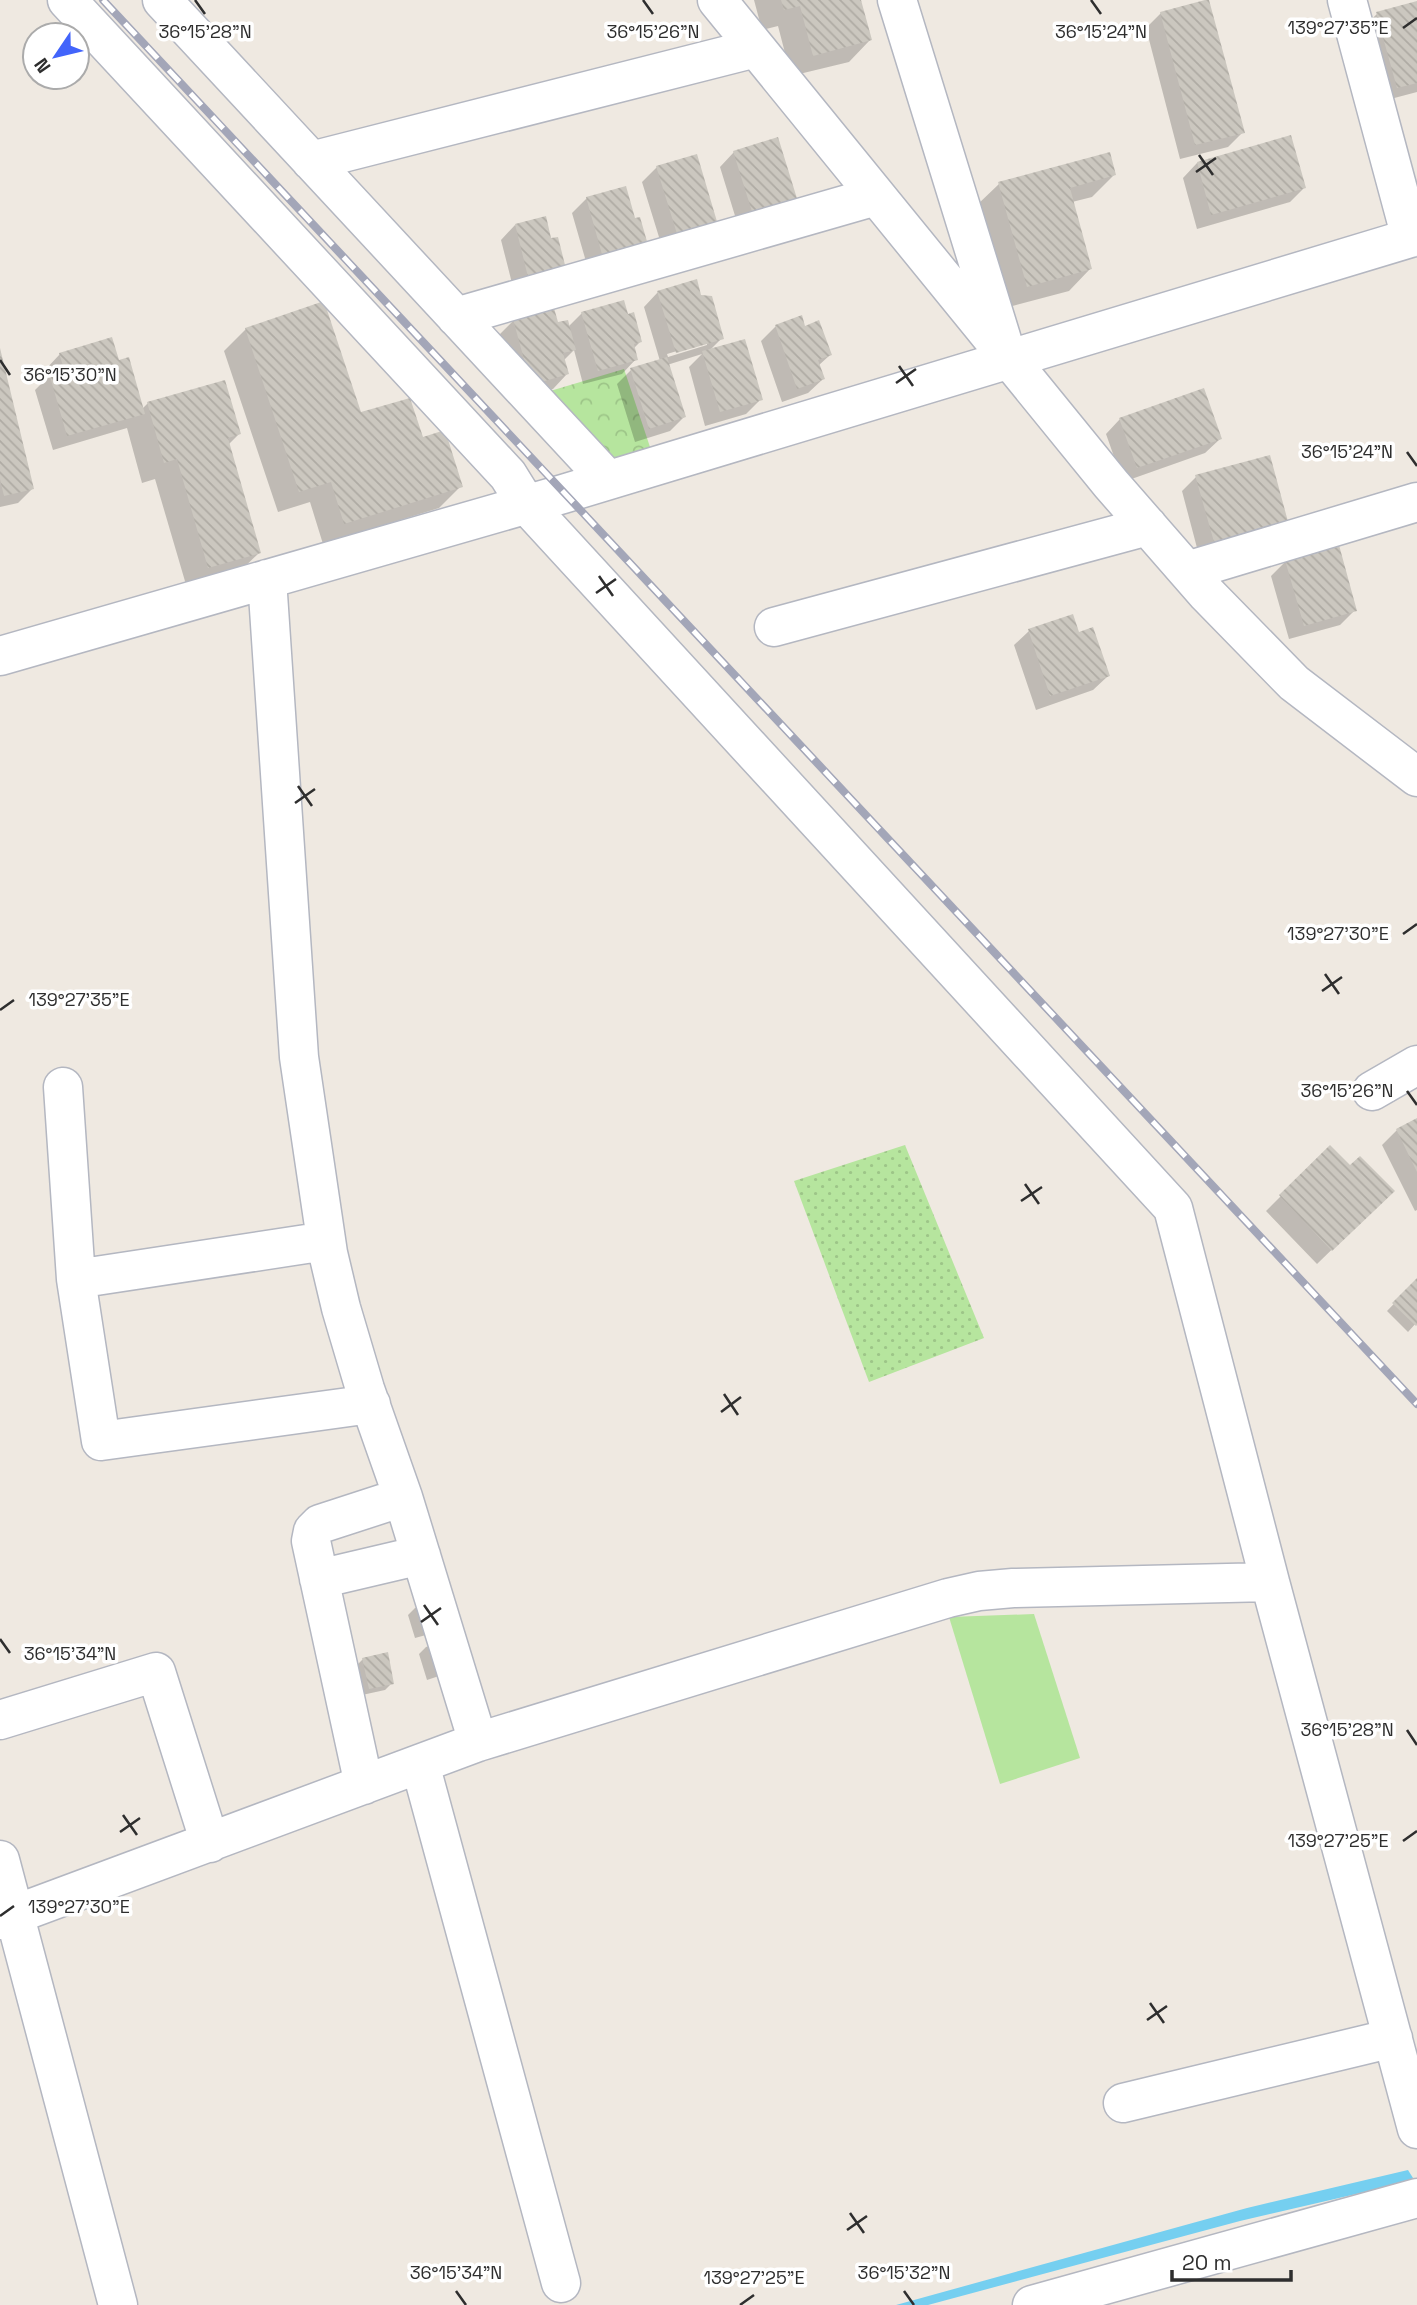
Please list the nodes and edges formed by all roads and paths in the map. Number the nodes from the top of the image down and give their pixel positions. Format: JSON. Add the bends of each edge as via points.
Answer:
{"nodes":[{"id":1,"x":67,"y":0,"type":"edge"},
{"id":2,"x":162,"y":0,"type":"edge"},
{"id":3,"x":717,"y":0,"type":"edge"},
{"id":4,"x":897,"y":0,"type":"edge"},
{"id":5,"x":1347,"y":0,"type":"edge"},
{"id":6,"x":756,"y":48,"type":"junction"},
{"id":7,"x":311,"y":161,"type":"junction"},
{"id":8,"x":876,"y":196,"type":"junction"},
{"id":9,"x":1414,"y":237,"type":"edge"},
{"id":10,"x":456,"y":317,"type":"junction"},
{"id":11,"x":1008,"y":359,"type":"junction"},
{"id":12,"x":608,"y":480,"type":"junction"},
{"id":13,"x":1417,"y":502,"type":"edge"},
{"id":14,"x":526,"y":504,"type":"junction"},
{"id":15,"x":1148,"y":526,"type":"junction"},
{"id":16,"x":1187,"y":571,"type":"junction"},
{"id":17,"x":267,"y":579,"type":"junction"},
{"id":18,"x":774,"y":627,"type":"dead end"},
{"id":19,"x":0,"y":656,"type":"edge"},
{"id":20,"x":1417,"y":777,"type":"edge"},
{"id":21,"x":1417,"y":1065,"type":"edge"},
{"id":22,"x":63,"y":1087,"type":"dead end"},
{"id":23,"x":1372,"y":1091,"type":"dead end"},
{"id":24,"x":326,"y":1241,"type":"junction"},
{"id":25,"x":76,"y":1279,"type":"junction"},
{"id":26,"x":371,"y":1404,"type":"junction"},
{"id":27,"x":403,"y":1497,"type":"junction"},
{"id":28,"x":421,"y":1555,"type":"junction"},
{"id":29,"x":319,"y":1579,"type":"junction"},
{"id":30,"x":1270,"y":1582,"type":"junction"},
{"id":31,"x":0,"y":1720,"type":"edge"},
{"id":32,"x":478,"y":1742,"type":"junction"},
{"id":33,"x":420,"y":1764,"type":"junction"},
{"id":34,"x":364,"y":1785,"type":"junction"},
{"id":35,"x":210,"y":1843,"type":"junction"},
{"id":36,"x":0,"y":1860,"type":"edge"},
{"id":37,"x":7,"y":1918,"type":"edge"},
{"id":38,"x":1393,"y":2038,"type":"junction"},
{"id":39,"x":1123,"y":2103,"type":"dead end"},
{"id":40,"x":1417,"y":2129,"type":"edge"},
{"id":41,"x":1417,"y":2198,"type":"edge"},
{"id":42,"x":561,"y":2283,"type":"dead end"},
{"id":43,"x":118,"y":2305,"type":"edge"},
{"id":44,"x":1032,"y":2305,"type":"edge"}],
"edges":[{"from":1,"to":14,"type":"street","via":[[508,475]]},
{"from":2,"to":7,"type":"street"},
{"from":3,"to":6,"type":"street"},
{"from":4,"to":11,"type":"street"},
{"from":5,"to":9,"type":"street"},
{"from":6,"to":7,"type":"street"},
{"from":6,"to":8,"type":"street"},
{"from":7,"to":10,"type":"street"},
{"from":8,"to":10,"type":"street"},
{"from":8,"to":11,"type":"street"},
{"from":9,"to":11,"type":"street"},
{"from":10,"to":12,"type":"street"},
{"from":11,"to":12,"type":"street"},
{"from":11,"to":15,"type":"street"},
{"from":12,"to":14,"type":"street"},
{"from":13,"to":16,"type":"street"},
{"from":14,"to":17,"type":"street"},
{"from":14,"to":30,"type":"street","via":[[1173,1208]]},
{"from":15,"to":16,"type":"street"},
{"from":15,"to":18,"type":"street"},
{"from":16,"to":20,"type":"street","via":[[1294,682]]},
{"from":17,"to":19,"type":"street"},
{"from":17,"to":24,"type":"street","via":[[299,1057]]},
{"from":21,"to":23,"type":"street"},
{"from":22,"to":25,"type":"street"},
{"from":24,"to":25,"type":"street"},
{"from":24,"to":26,"type":"street"},
{"from":25,"to":26,"type":"street","via":[[101,1441]]},
{"from":26,"to":27,"type":"street"},
{"from":27,"to":28,"type":"street"},
{"from":27,"to":29,"type":"street","via":[[320,1524],[311,1541]]},
{"from":28,"to":29,"type":"street"},
{"from":28,"to":32,"type":"street"},
{"from":29,"to":34,"type":"street"},
{"from":30,"to":32,"type":"street","via":[[979,1591]]},
{"from":30,"to":38,"type":"street"},
{"from":31,"to":35,"type":"street","via":[[156,1672]]},
{"from":32,"to":33,"type":"street"},
{"from":33,"to":34,"type":"street"},
{"from":33,"to":42,"type":"street"},
{"from":34,"to":35,"type":"street"},
{"from":35,"to":37,"type":"street"},
{"from":36,"to":37,"type":"street"},
{"from":37,"to":43,"type":"street"},
{"from":38,"to":39,"type":"street"},
{"from":38,"to":40,"type":"street"},
{"from":41,"to":44,"type":"street"}]}
